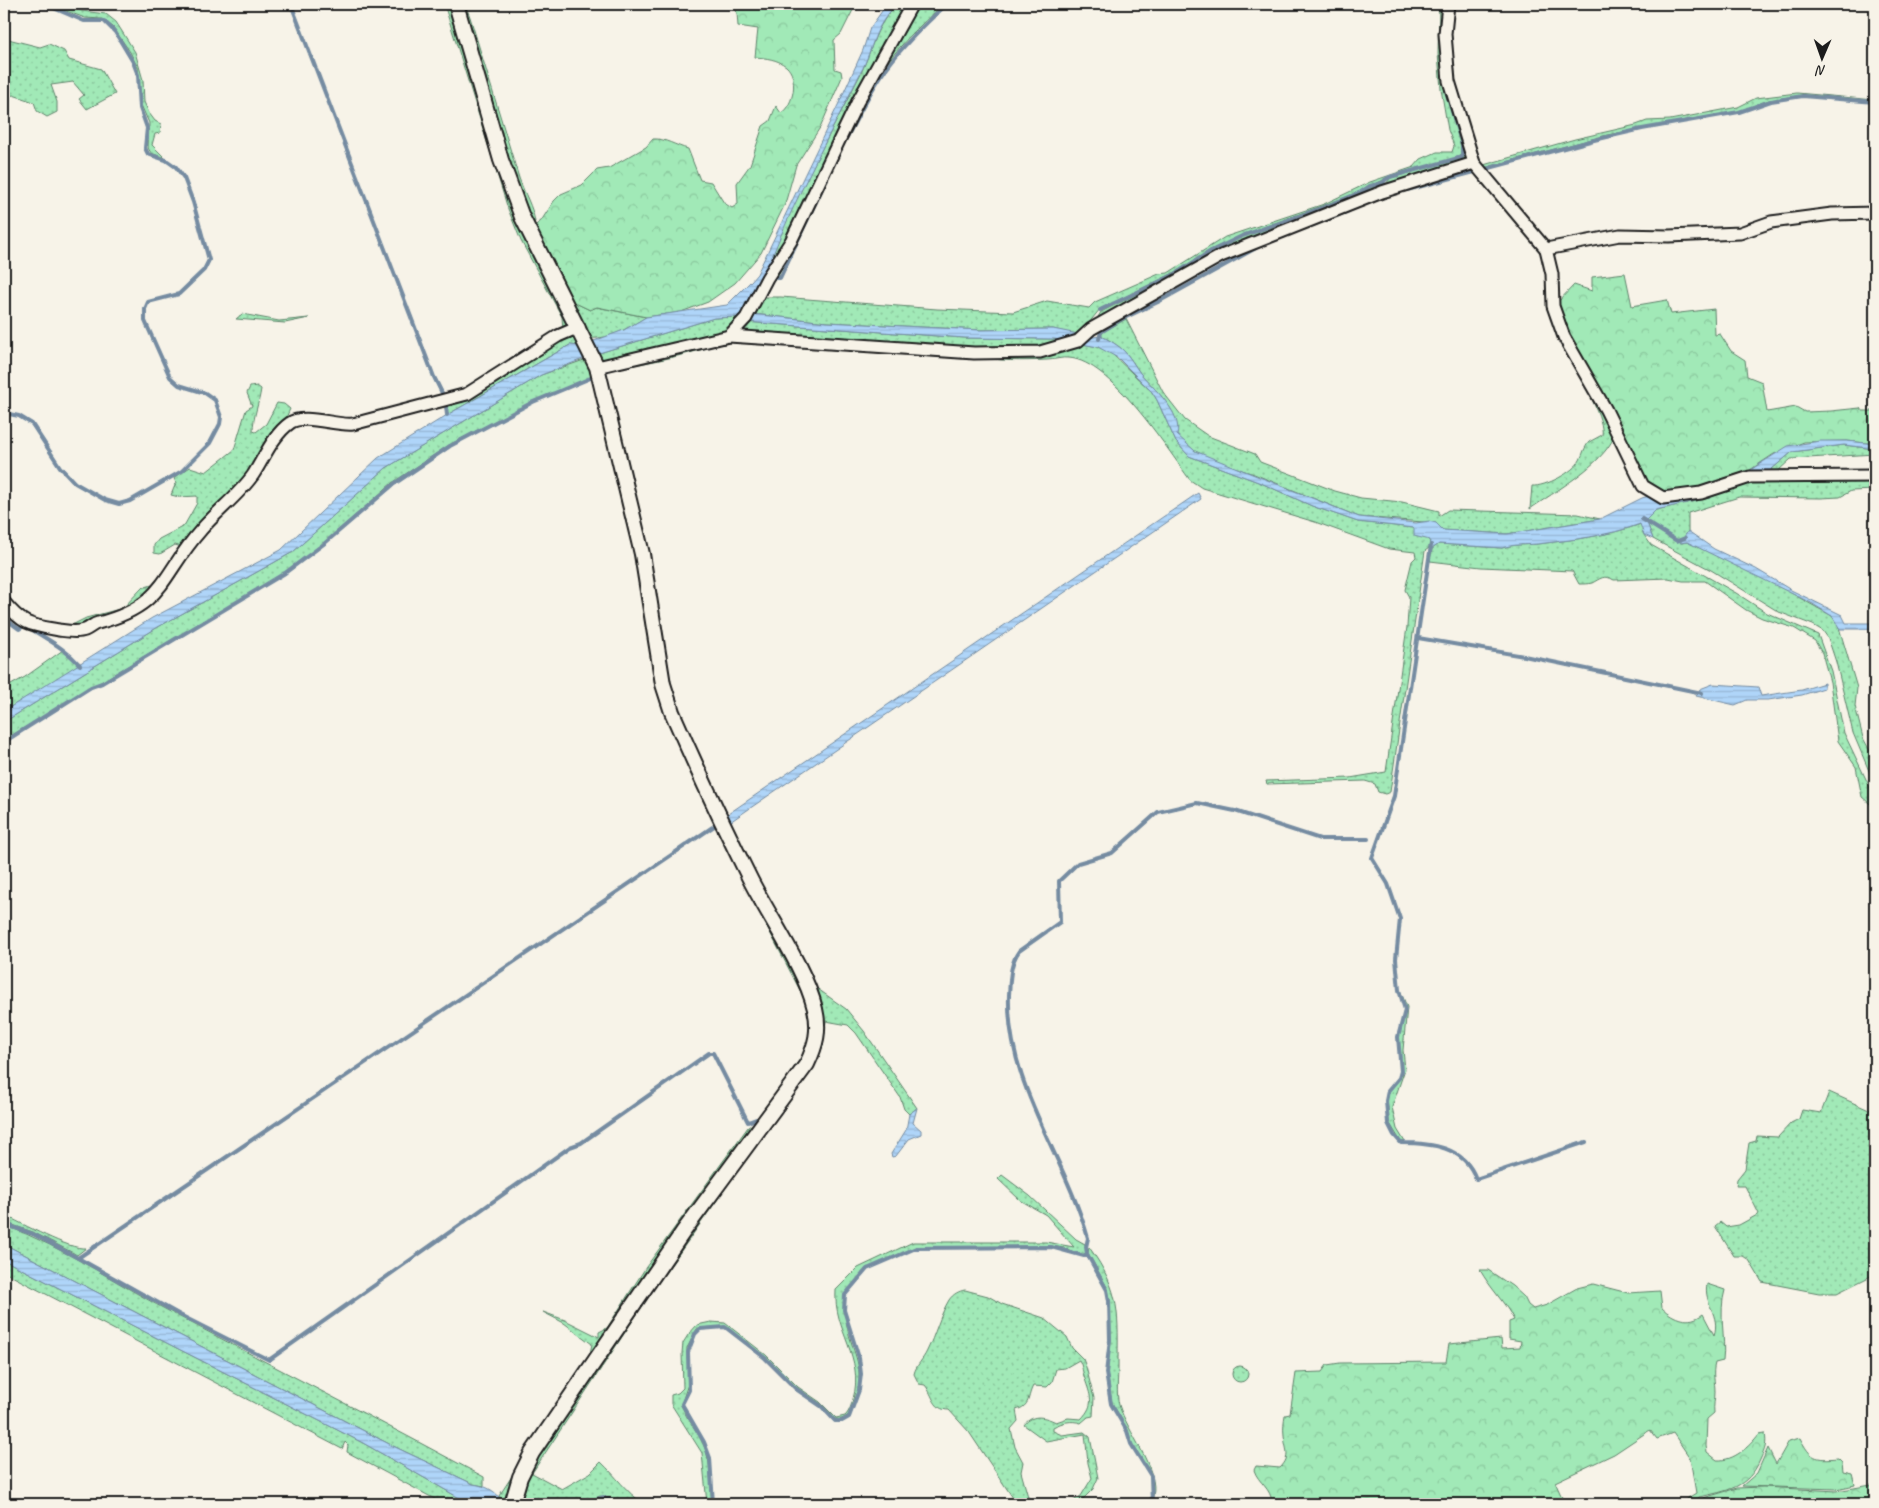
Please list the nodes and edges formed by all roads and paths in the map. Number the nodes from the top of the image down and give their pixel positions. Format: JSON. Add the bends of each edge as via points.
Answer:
{"nodes":[{"id":1,"x":456,"y":4,"type":"edge"},
{"id":2,"x":912,"y":4,"type":"edge"},
{"id":3,"x":1448,"y":4,"type":"edge"},
{"id":4,"x":1474,"y":163,"type":"junction"},
{"id":5,"x":1875,"y":213,"type":"edge"},
{"id":6,"x":1546,"y":249,"type":"junction"},
{"id":7,"x":579,"y":327,"type":"junction"},
{"id":8,"x":729,"y":336,"type":"junction"},
{"id":9,"x":596,"y":366,"type":"junction"},
{"id":10,"x":1875,"y":476,"type":"edge"},
{"id":11,"x":4,"y":602,"type":"edge"},
{"id":12,"x":512,"y":1504,"type":"edge"}],
"edges":[{"from":1,"to":7,"type":"street","via":[[501,160],[522,217]]},
{"from":2,"to":8,"type":"street","via":[[858,102],[791,241],[766,278],[746,318]]},
{"from":3,"to":4,"type":"street","via":[[1445,34],[1450,81]]},
{"from":4,"to":6,"type":"street"},
{"from":4,"to":8,"type":"street","via":[[1382,192],[1221,256],[1091,329],[1078,341],[1040,352],[974,353]]},
{"from":5,"to":6,"type":"street","via":[[1832,214],[1771,222],[1740,233],[1620,235]]},
{"from":6,"to":10,"type":"street","via":[[1552,274],[1553,306],[1564,337],[1606,410],[1643,486],[1663,498],[1701,493],[1750,477]]},
{"from":7,"to":9,"type":"street"},
{"from":7,"to":11,"type":"street","via":[[558,336],[468,394],[341,426],[298,419],[291,422],[241,489],[185,550],[152,598],[126,615],[72,632],[18,619]]},
{"from":8,"to":9,"type":"street"},
{"from":9,"to":12,"type":"street","via":[[642,554],[664,684],[672,712],[751,880],[802,976],[815,1008],[818,1029],[816,1046],[807,1064],[683,1232],[532,1453]]}]}
